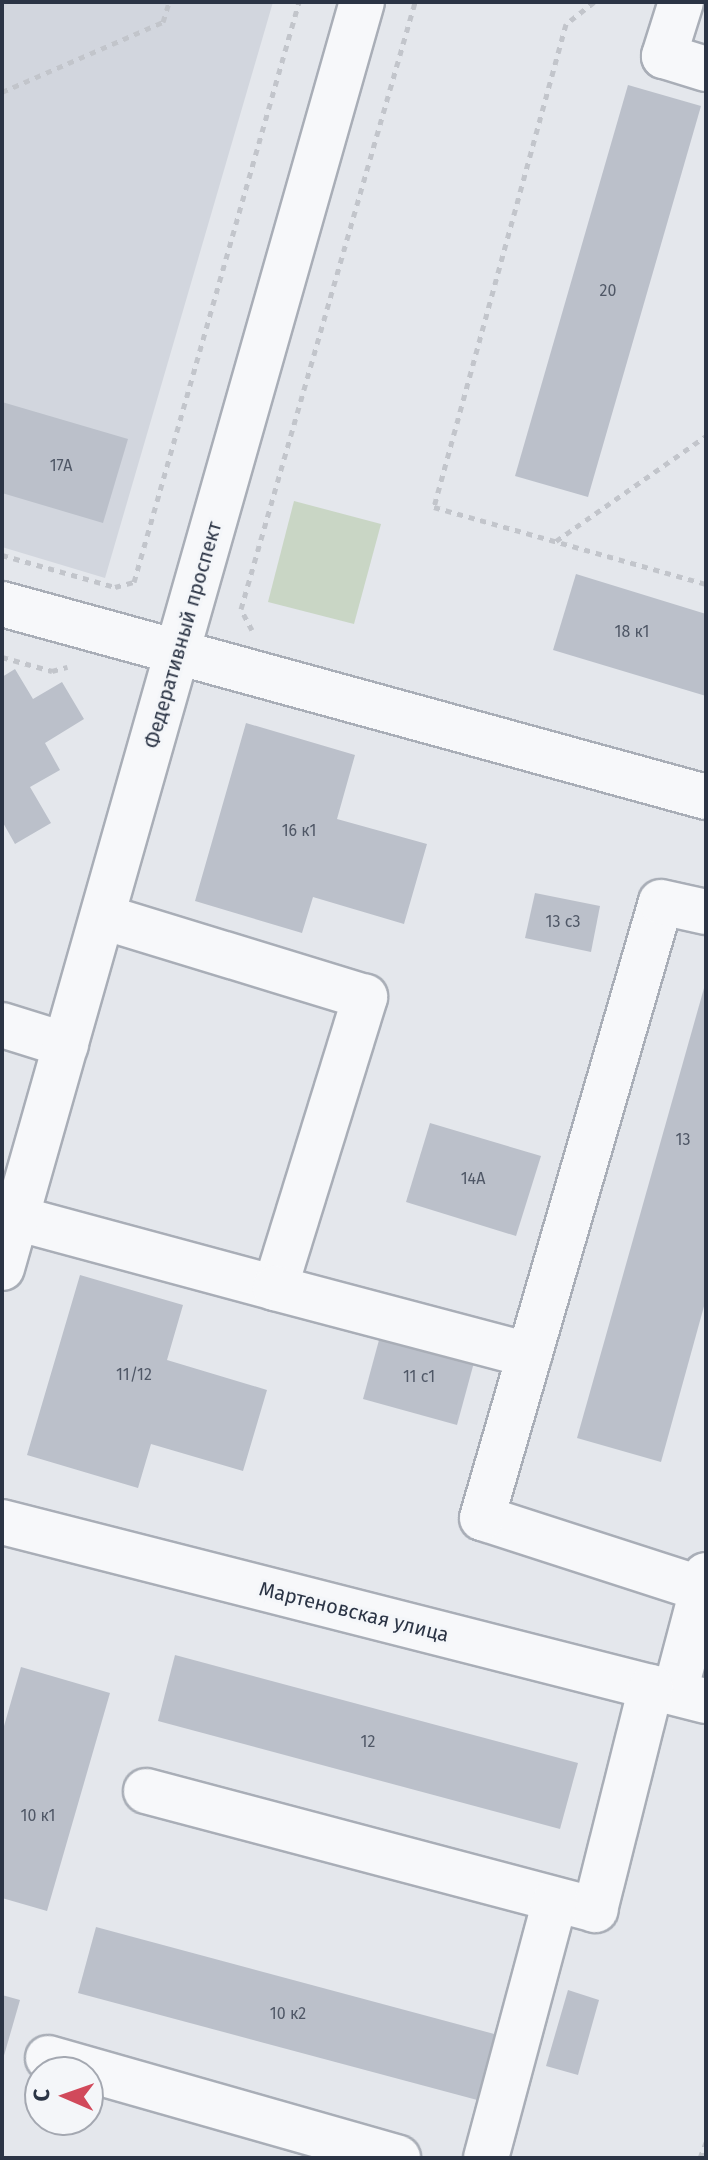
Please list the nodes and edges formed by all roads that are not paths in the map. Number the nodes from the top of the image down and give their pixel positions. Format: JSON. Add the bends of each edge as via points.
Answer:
{"nodes":[{"id":1,"x":362,"y":2,"type":"edge"},
{"id":2,"x":681,"y":2,"type":"edge"},
{"id":3,"x":706,"y":69,"type":"edge"},
{"id":4,"x":2,"y":604,"type":"edge"},
{"id":5,"x":178,"y":655,"type":"junction"},
{"id":6,"x":706,"y":797,"type":"edge"},
{"id":7,"x":706,"y":912,"type":"edge"},
{"id":8,"x":103,"y":917,"type":"junction"},
{"id":9,"x":2,"y":1025,"type":"edge"},
{"id":10,"x":66,"y":1045,"type":"junction"},
{"id":11,"x":16,"y":1218,"type":"junction"},
{"id":12,"x":2,"y":1268,"type":"edge"},
{"id":13,"x":275,"y":1288,"type":"junction"},
{"id":14,"x":529,"y":1355,"type":"junction"},
{"id":15,"x":2,"y":1522,"type":"edge"},
{"id":16,"x":704,"y":1582,"type":"edge"},
{"id":17,"x":677,"y":1693,"type":"edge"},
{"id":18,"x":146,"y":1791,"type":"dead end"},
{"id":19,"x":555,"y":1900,"type":"junction"},
{"id":20,"x":104,"y":2074,"type":"edge"},
{"id":21,"x":398,"y":2158,"type":"edge"},
{"id":22,"x":486,"y":2158,"type":"edge"}],
"edges":[{"from":1,"to":5,"type":"street","name":"Федеративный проспект"},
{"from":2,"to":3,"type":"street","via":[[664,56]]},
{"from":4,"to":5,"type":"street"},
{"from":5,"to":6,"type":"street"},
{"from":5,"to":8,"type":"street","name":"Федеративный проспект"},
{"from":7,"to":14,"type":"street","via":[[661,902]]},
{"from":8,"to":10,"type":"street","name":"Федеративный проспект"},
{"from":8,"to":13,"type":"street","via":[[365,997]]},
{"from":9,"to":10,"type":"street"},
{"from":10,"to":11,"type":"street","name":"Федеративный проспект"},
{"from":11,"to":12,"type":"street","name":"Федеративный проспект"},
{"from":11,"to":13,"type":"street"},
{"from":13,"to":14,"type":"street"},
{"from":14,"to":16,"type":"street","via":[[482,1518]]},
{"from":15,"to":17,"type":"street","name":"Мартеновская улица"},
{"from":16,"to":17,"type":"street"},
{"from":17,"to":19,"type":"street","via":[[595,1910]]},
{"from":18,"to":19,"type":"street"},
{"from":19,"to":22,"type":"street"},
{"from":20,"to":21,"type":"street"}]}
